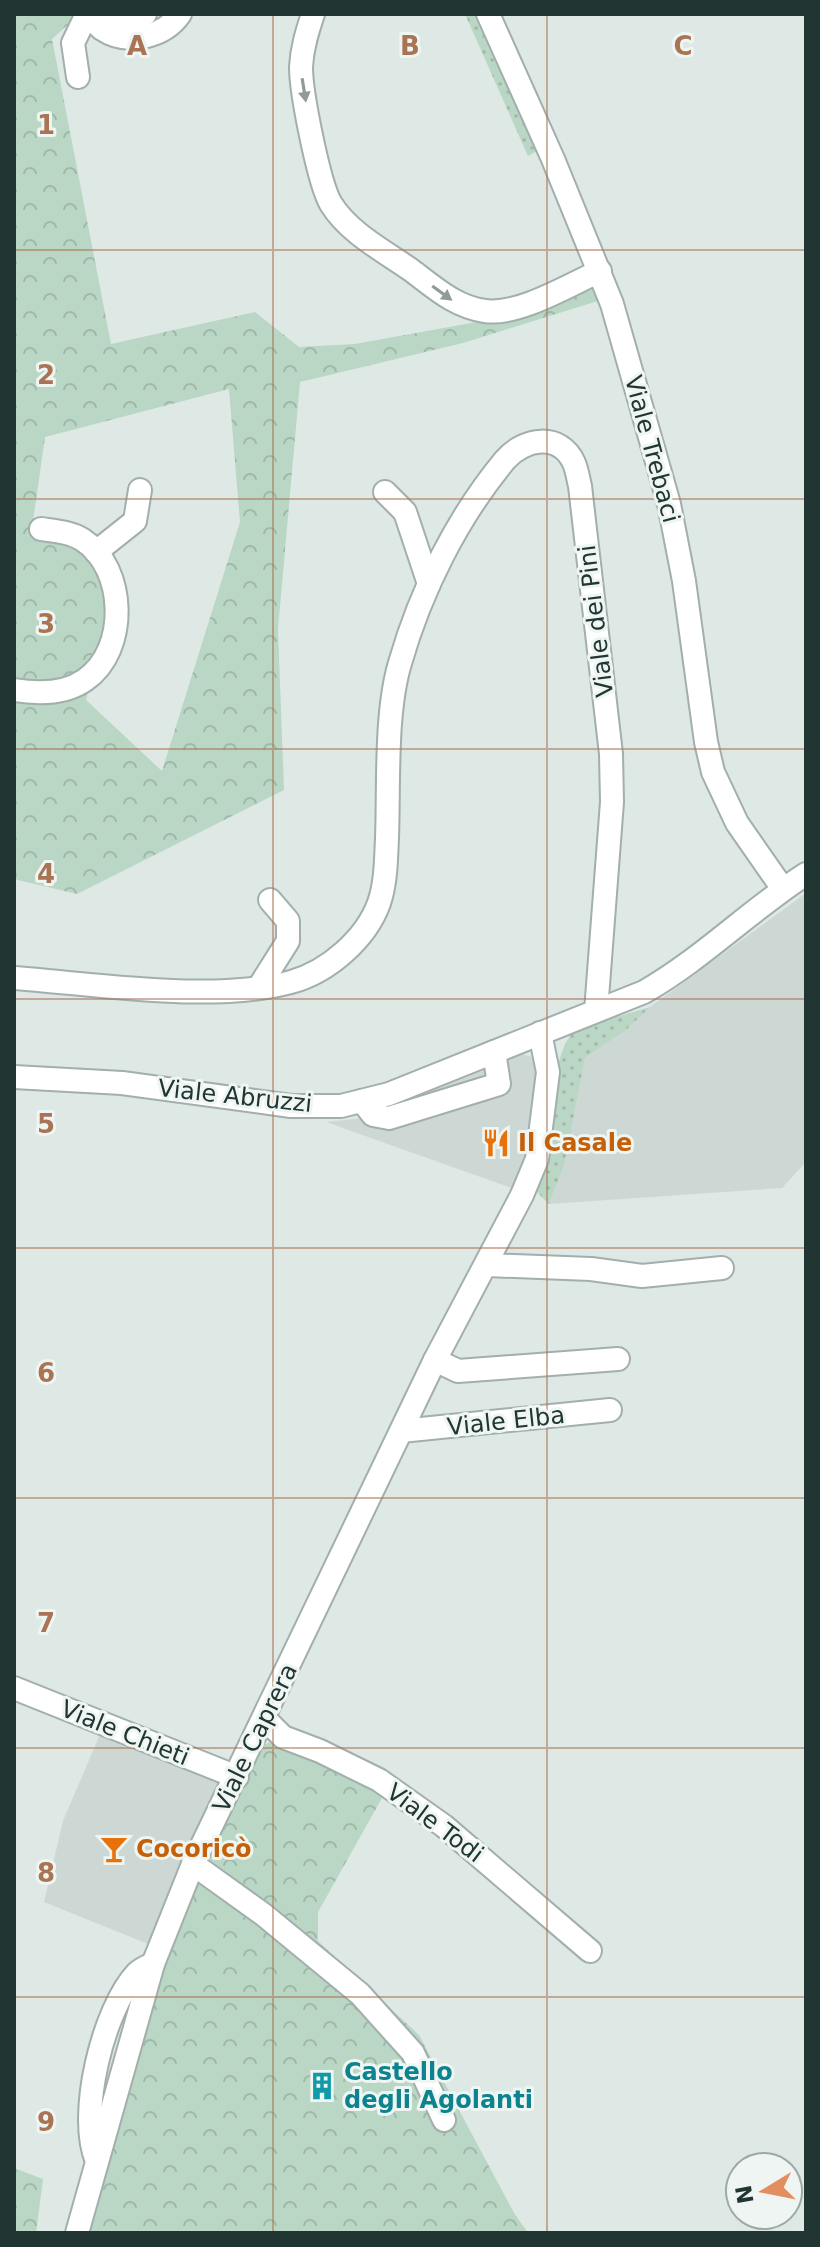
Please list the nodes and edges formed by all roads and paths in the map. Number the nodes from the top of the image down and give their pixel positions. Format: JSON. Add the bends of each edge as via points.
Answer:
{"nodes":[{"id":1,"x":89,"y":14,"type":"edge"},
{"id":2,"x":145,"y":14,"type":"edge"},
{"id":3,"x":180,"y":14,"type":"edge"},
{"id":4,"x":313,"y":14,"type":"edge"},
{"id":5,"x":488,"y":14,"type":"edge"},
{"id":6,"x":78,"y":77,"type":"dead end"},
{"id":7,"x":600,"y":271,"type":"junction"},
{"id":8,"x":140,"y":490,"type":"dead end"},
{"id":9,"x":385,"y":492,"type":"dead end"},
{"id":10,"x":41,"y":529,"type":"dead end"},
{"id":11,"x":96,"y":552,"type":"junction"},
{"id":12,"x":429,"y":584,"type":"junction"},
{"id":13,"x":14,"y":690,"type":"edge"},
{"id":14,"x":806,"y":874,"type":"edge"},
{"id":15,"x":783,"y":889,"type":"junction"},
{"id":16,"x":270,"y":900,"type":"dead end"},
{"id":17,"x":14,"y":978,"type":"edge"},
{"id":18,"x":259,"y":987,"type":"junction"},
{"id":19,"x":596,"y":1011,"type":"junction"},
{"id":20,"x":540,"y":1033,"type":"junction"},
{"id":21,"x":494,"y":1052,"type":"junction"},
{"id":22,"x":14,"y":1077,"type":"edge"},
{"id":23,"x":362,"y":1101,"type":"junction"},
{"id":24,"x":486,"y":1265,"type":"junction"},
{"id":25,"x":722,"y":1268,"type":"dead end"},
{"id":26,"x":618,"y":1359,"type":"dead end"},
{"id":27,"x":435,"y":1360,"type":"junction"},
{"id":28,"x":610,"y":1410,"type":"dead end"},
{"id":29,"x":401,"y":1431,"type":"junction"},
{"id":30,"x":14,"y":1688,"type":"edge"},
{"id":31,"x":265,"y":1719,"type":"junction"},
{"id":32,"x":237,"y":1777,"type":"junction"},
{"id":33,"x":193,"y":1864,"type":"junction"},
{"id":34,"x":590,"y":1951,"type":"dead end"},
{"id":35,"x":153,"y":1964,"type":"junction"},
{"id":36,"x":444,"y":2120,"type":"dead end"},
{"id":37,"x":97,"y":2162,"type":"junction"},
{"id":38,"x":77,"y":2233,"type":"edge"}],
"edges":[{"from":1,"to":2,"type":"street","via":[[126,19]]},
{"from":1,"to":3,"type":"street","via":[[101,28],[128,38],[156,34]]},
{"from":1,"to":6,"type":"street","via":[[73,43]]},
{"from":4,"to":7,"type":"street","one_way":true,"via":[[303,41],[304,92],[321,178],[331,204],[349,226],[458,304],[487,311],[508,310]]},
{"from":5,"to":7,"type":"street","name":"Viale Trebaci"},
{"from":7,"to":15,"type":"street","name":"Viale Trebaci","via":[[669,504],[713,772],[737,823]]},
{"from":8,"to":11,"type":"street","via":[[135,521]]},
{"from":9,"to":12,"type":"street","via":[[405,512]]},
{"from":10,"to":11,"type":"street","via":[[81,539]]},
{"from":11,"to":13,"type":"street","via":[[109,571],[116,598],[116,627],[105,659],[86,679],[62,690]]},
{"from":12,"to":18,"type":"street","name":"Viale dei Pini","via":[[399,665],[379,904],[343,953],[320,970],[293,982]]},
{"from":12,"to":19,"type":"street","name":"Viale dei Pini","via":[[465,516],[511,453],[527,443],[546,440],[561,445],[574,461],[580,486],[611,754]]},
{"from":14,"to":15,"type":"street","name":"Viale Abruzzi"},
{"from":15,"to":19,"type":"street","name":"Viale Abruzzi","via":[[673,976]]},
{"from":16,"to":18,"type":"street","via":[[288,921],[288,941]]},
{"from":17,"to":18,"type":"street","name":"Viale dei Pini","via":[[172,990]]},
{"from":19,"to":20,"type":"street","name":"Viale Abruzzi"},
{"from":20,"to":21,"type":"street","name":"Viale Abruzzi"},
{"from":20,"to":24,"type":"street","name":"Viale Caprera","via":[[548,1072],[537,1159],[526,1197]]},
{"from":21,"to":23,"type":"street","name":"Viale Abruzzi"},
{"from":21,"to":23,"type":"street","via":[[499,1084],[389,1118],[373,1115]]},
{"from":22,"to":23,"type":"street","name":"Viale Abruzzi","via":[[122,1083],[291,1106]]},
{"from":24,"to":25,"type":"street","via":[[642,1276]]},
{"from":24,"to":27,"type":"street","name":"Viale Caprera"},
{"from":26,"to":27,"type":"street","via":[[458,1371]]},
{"from":27,"to":29,"type":"street","name":"Viale Caprera"},
{"from":28,"to":29,"type":"street","name":"Viale Elba"},
{"from":29,"to":31,"type":"street","name":"Viale Caprera"},
{"from":30,"to":32,"type":"street","name":"Viale Chieti"},
{"from":31,"to":32,"type":"street","name":"Viale Caprera"},
{"from":31,"to":34,"type":"street","name":"Viale Todi","via":[[283,1737],[379,1780],[444,1826]]},
{"from":32,"to":33,"type":"street","name":"Viale Caprera"},
{"from":33,"to":35,"type":"street","name":"Viale Caprera"},
{"from":33,"to":36,"type":"street","via":[[348,1984],[413,2053]]},
{"from":35,"to":37,"type":"street","name":"Viale Caprera"},
{"from":35,"to":37,"type":"street","via":[[138,1971],[96,2041],[88,2124]]},
{"from":37,"to":38,"type":"street","name":"Viale Caprera"}]}
